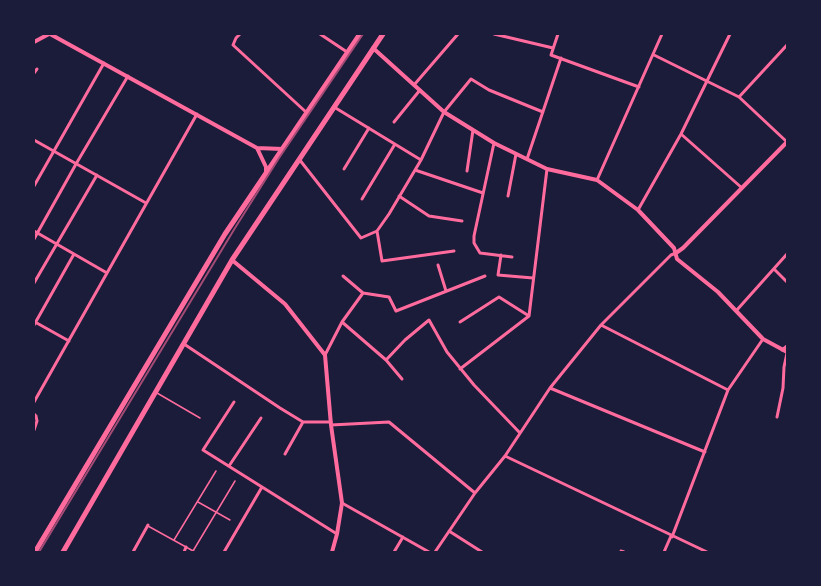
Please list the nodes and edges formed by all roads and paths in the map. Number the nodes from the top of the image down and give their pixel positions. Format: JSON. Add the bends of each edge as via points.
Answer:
{"nodes":[{"id":1,"x":50,"y":34,"type":"edge"},
{"id":2,"x":240,"y":34,"type":"edge"},
{"id":3,"x":320,"y":34,"type":"edge"},
{"id":4,"x":360,"y":34,"type":"edge"},
{"id":5,"x":383,"y":34,"type":"edge"},
{"id":6,"x":458,"y":34,"type":"edge"},
{"id":7,"x":494,"y":34,"type":"edge"},
{"id":8,"x":558,"y":34,"type":"edge"},
{"id":9,"x":662,"y":34,"type":"edge"},
{"id":10,"x":730,"y":34,"type":"edge"},
{"id":11,"x":34,"y":42,"type":"edge"},
{"id":12,"x":787,"y":45,"type":"edge"},
{"id":13,"x":373,"y":48,"type":"junction"},
{"id":14,"x":554,"y":48,"type":"junction"},
{"id":15,"x":347,"y":52,"type":"junction"},
{"id":16,"x":654,"y":55,"type":"junction"},
{"id":17,"x":561,"y":58,"type":"junction"},
{"id":18,"x":104,"y":63,"type":"junction"},
{"id":19,"x":37,"y":69,"type":"dead end"},
{"id":20,"x":34,"y":73,"type":"edge"},
{"id":21,"x":128,"y":76,"type":"junction"},
{"id":22,"x":708,"y":81,"type":"junction"},
{"id":23,"x":414,"y":85,"type":"junction"},
{"id":24,"x":639,"y":87,"type":"junction"},
{"id":25,"x":420,"y":90,"type":"junction"},
{"id":26,"x":739,"y":97,"type":"junction"},
{"id":27,"x":334,"y":107,"type":"junction"},
{"id":28,"x":444,"y":112,"type":"junction"},
{"id":29,"x":543,"y":112,"type":"junction"},
{"id":30,"x":307,"y":113,"type":"junction"},
{"id":31,"x":197,"y":114,"type":"junction"},
{"id":32,"x":394,"y":122,"type":"dead end"},
{"id":33,"x":369,"y":128,"type":"junction"},
{"id":34,"x":473,"y":130,"type":"junction"},
{"id":35,"x":681,"y":134,"type":"junction"},
{"id":36,"x":34,"y":141,"type":"edge"},
{"id":37,"x":787,"y":142,"type":"edge"},
{"id":38,"x":494,"y":143,"type":"junction"},
{"id":39,"x":395,"y":144,"type":"junction"},
{"id":40,"x":257,"y":148,"type":"junction"},
{"id":41,"x":282,"y":149,"type":"junction"},
{"id":42,"x":54,"y":152,"type":"junction"},
{"id":43,"x":516,"y":154,"type":"junction"},
{"id":44,"x":299,"y":159,"type":"junction"},
{"id":45,"x":527,"y":159,"type":"junction"},
{"id":46,"x":421,"y":160,"type":"junction"},
{"id":47,"x":76,"y":164,"type":"junction"},
{"id":48,"x":344,"y":169,"type":"dead end"},
{"id":49,"x":547,"y":169,"type":"junction"},
{"id":50,"x":415,"y":170,"type":"junction"},
{"id":51,"x":467,"y":171,"type":"dead end"},
{"id":52,"x":266,"y":172,"type":"junction"},
{"id":53,"x":97,"y":175,"type":"junction"},
{"id":54,"x":597,"y":180,"type":"junction"},
{"id":55,"x":34,"y":186,"type":"edge"},
{"id":56,"x":742,"y":188,"type":"junction"},
{"id":57,"x":483,"y":193,"type":"junction"},
{"id":58,"x":399,"y":196,"type":"junction"},
{"id":59,"x":508,"y":196,"type":"dead end"},
{"id":60,"x":362,"y":199,"type":"dead end"},
{"id":61,"x":146,"y":203,"type":"junction"},
{"id":62,"x":638,"y":210,"type":"junction"},
{"id":63,"x":462,"y":221,"type":"dead end"},
{"id":64,"x":34,"y":231,"type":"edge"},
{"id":65,"x":377,"y":231,"type":"junction"},
{"id":66,"x":38,"y":233,"type":"junction"},
{"id":67,"x":34,"y":239,"type":"edge"},
{"id":68,"x":57,"y":244,"type":"junction"},
{"id":69,"x":454,"y":251,"type":"dead end"},
{"id":70,"x":676,"y":253,"type":"junction"},
{"id":71,"x":74,"y":254,"type":"junction"},
{"id":72,"x":787,"y":254,"type":"edge"},
{"id":73,"x":501,"y":255,"type":"junction"},
{"id":74,"x":512,"y":257,"type":"dead end"},
{"id":75,"x":232,"y":260,"type":"junction"},
{"id":76,"x":438,"y":265,"type":"dead end"},
{"id":77,"x":774,"y":269,"type":"junction"},
{"id":78,"x":107,"y":273,"type":"junction"},
{"id":79,"x":343,"y":276,"type":"dead end"},
{"id":80,"x":485,"y":276,"type":"dead end"},
{"id":81,"x":533,"y":278,"type":"junction"},
{"id":82,"x":787,"y":282,"type":"edge"},
{"id":83,"x":34,"y":283,"type":"edge"},
{"id":84,"x":446,"y":291,"type":"junction"},
{"id":85,"x":363,"y":293,"type":"junction"},
{"id":86,"x":736,"y":311,"type":"junction"},
{"id":87,"x":529,"y":316,"type":"junction"},
{"id":88,"x":342,"y":322,"type":"junction"},
{"id":89,"x":460,"y":322,"type":"dead end"},
{"id":90,"x":34,"y":323,"type":"edge"},
{"id":91,"x":601,"y":325,"type":"junction"},
{"id":92,"x":763,"y":339,"type":"junction"},
{"id":93,"x":69,"y":341,"type":"junction"},
{"id":94,"x":184,"y":344,"type":"junction"},
{"id":95,"x":787,"y":346,"type":"edge"},
{"id":96,"x":782,"y":350,"type":"junction"},
{"id":97,"x":787,"y":353,"type":"edge"},
{"id":98,"x":325,"y":355,"type":"junction"},
{"id":99,"x":386,"y":360,"type":"junction"},
{"id":100,"x":460,"y":369,"type":"junction"},
{"id":101,"x":402,"y":379,"type":"dead end"},
{"id":102,"x":550,"y":388,"type":"junction"},
{"id":103,"x":728,"y":390,"type":"junction"},
{"id":104,"x":156,"y":392,"type":"junction"},
{"id":105,"x":34,"y":402,"type":"edge"},
{"id":106,"x":234,"y":402,"type":"dead end"},
{"id":107,"x":34,"y":414,"type":"edge"},
{"id":108,"x":777,"y":417,"type":"dead end"},
{"id":109,"x":200,"y":418,"type":"dead end"},
{"id":110,"x":261,"y":418,"type":"dead end"},
{"id":111,"x":303,"y":422,"type":"junction"},
{"id":112,"x":331,"y":424,"type":"junction"},
{"id":113,"x":34,"y":430,"type":"edge"},
{"id":114,"x":520,"y":433,"type":"junction"},
{"id":115,"x":705,"y":452,"type":"junction"},
{"id":116,"x":285,"y":454,"type":"dead end"},
{"id":117,"x":505,"y":456,"type":"junction"},
{"id":118,"x":229,"y":466,"type":"junction"},
{"id":119,"x":216,"y":471,"type":"dead end"},
{"id":120,"x":235,"y":481,"type":"dead end"},
{"id":121,"x":262,"y":487,"type":"junction"},
{"id":122,"x":475,"y":493,"type":"junction"},
{"id":123,"x":198,"y":502,"type":"junction"},
{"id":124,"x":342,"y":503,"type":"junction"},
{"id":125,"x":216,"y":512,"type":"junction"},
{"id":126,"x":230,"y":520,"type":"dead end"},
{"id":127,"x":148,"y":526,"type":"joint"},
{"id":128,"x":449,"y":531,"type":"junction"},
{"id":129,"x":336,"y":534,"type":"junction"},
{"id":130,"x":672,"y":536,"type":"junction"},
{"id":131,"x":403,"y":537,"type":"junction"},
{"id":132,"x":174,"y":540,"type":"junction"},
{"id":133,"x":186,"y":547,"type":"junction"},
{"id":134,"x":35,"y":550,"type":"edge"},
{"id":135,"x":194,"y":551,"type":"edge"},
{"id":136,"x":63,"y":552,"type":"edge"},
{"id":137,"x":133,"y":552,"type":"edge"},
{"id":138,"x":184,"y":552,"type":"edge"},
{"id":139,"x":224,"y":552,"type":"edge"},
{"id":140,"x":332,"y":552,"type":"edge"},
{"id":141,"x":394,"y":552,"type":"edge"},
{"id":142,"x":429,"y":552,"type":"edge"},
{"id":143,"x":435,"y":552,"type":"edge"},
{"id":144,"x":482,"y":552,"type":"edge"},
{"id":145,"x":664,"y":552,"type":"edge"},
{"id":146,"x":707,"y":552,"type":"edge"}],
"edges":[{"from":1,"to":11,"type":"street"},
{"from":1,"to":18,"type":"street"},
{"from":2,"to":30,"type":"street","via":[[233,45]]},
{"from":3,"to":15,"type":"street"},
{"from":4,"to":15,"type":"main road"},
{"from":5,"to":13,"type":"main road"},
{"from":6,"to":23,"type":"street"},
{"from":7,"to":14,"type":"street"},
{"from":8,"to":14,"type":"street"},
{"from":9,"to":16,"type":"street"},
{"from":10,"to":22,"type":"street"},
{"from":12,"to":26,"type":"street"},
{"from":13,"to":23,"type":"street"},
{"from":13,"to":27,"type":"main road"},
{"from":14,"to":17,"type":"street","via":[[551,55]]},
{"from":15,"to":30,"type":"main road"},
{"from":16,"to":22,"type":"street"},
{"from":16,"to":24,"type":"street"},
{"from":17,"to":24,"type":"street"},
{"from":17,"to":29,"type":"street"},
{"from":18,"to":21,"type":"street"},
{"from":18,"to":42,"type":"street"},
{"from":19,"to":20,"type":"street"},
{"from":21,"to":31,"type":"street"},
{"from":21,"to":47,"type":"street"},
{"from":22,"to":26,"type":"street"},
{"from":22,"to":35,"type":"street"},
{"from":23,"to":25,"type":"street"},
{"from":24,"to":54,"type":"street"},
{"from":25,"to":28,"type":"street"},
{"from":25,"to":32,"type":"street"},
{"from":26,"to":37,"type":"street"},
{"from":27,"to":33,"type":"street"},
{"from":27,"to":44,"type":"main road"},
{"from":28,"to":29,"type":"street","via":[[470,79],[489,90]]},
{"from":28,"to":34,"type":"street"},
{"from":28,"to":46,"type":"street"},
{"from":29,"to":45,"type":"street"},
{"from":30,"to":41,"type":"main road"},
{"from":31,"to":40,"type":"street"},
{"from":31,"to":61,"type":"street"},
{"from":33,"to":39,"type":"street"},
{"from":33,"to":48,"type":"street"},
{"from":34,"to":38,"type":"street"},
{"from":34,"to":51,"type":"street"},
{"from":35,"to":56,"type":"street"},
{"from":35,"to":62,"type":"street"},
{"from":36,"to":42,"type":"street"},
{"from":37,"to":56,"type":"street"},
{"from":38,"to":43,"type":"street"},
{"from":38,"to":57,"type":"street"},
{"from":39,"to":46,"type":"street"},
{"from":39,"to":60,"type":"street"},
{"from":40,"to":41,"type":"street"},
{"from":40,"to":52,"type":"street"},
{"from":41,"to":52,"type":"main road"},
{"from":42,"to":47,"type":"street"},
{"from":42,"to":55,"type":"street"},
{"from":43,"to":45,"type":"street"},
{"from":43,"to":59,"type":"street"},
{"from":44,"to":65,"type":"street","via":[[361,238]]},
{"from":44,"to":75,"type":"main road"},
{"from":45,"to":49,"type":"street"},
{"from":46,"to":50,"type":"street"},
{"from":47,"to":53,"type":"street"},
{"from":47,"to":66,"type":"street"},
{"from":49,"to":54,"type":"street"},
{"from":49,"to":81,"type":"street"},
{"from":50,"to":57,"type":"street"},
{"from":50,"to":58,"type":"street"},
{"from":52,"to":134,"type":"main road","via":[[225,234]]},
{"from":53,"to":61,"type":"street"},
{"from":53,"to":68,"type":"street"},
{"from":54,"to":62,"type":"street"},
{"from":56,"to":70,"type":"street"},
{"from":57,"to":73,"type":"street","via":[[474,243],[480,253]]},
{"from":58,"to":63,"type":"street","via":[[430,216]]},
{"from":58,"to":65,"type":"street"},
{"from":61,"to":78,"type":"street"},
{"from":62,"to":70,"type":"street"},
{"from":64,"to":66,"type":"street"},
{"from":65,"to":69,"type":"street","via":[[382,261]]},
{"from":66,"to":67,"type":"street"},
{"from":66,"to":68,"type":"street"},
{"from":68,"to":71,"type":"street"},
{"from":68,"to":83,"type":"street"},
{"from":70,"to":86,"type":"street","via":[[677,259],[718,292]]},
{"from":70,"to":91,"type":"street","via":[[671,255]]},
{"from":71,"to":78,"type":"street"},
{"from":71,"to":90,"type":"street"},
{"from":72,"to":77,"type":"street"},
{"from":73,"to":74,"type":"street"},
{"from":73,"to":81,"type":"street","via":[[498,275]]},
{"from":75,"to":94,"type":"main road"},
{"from":75,"to":98,"type":"street","via":[[285,304]]},
{"from":76,"to":84,"type":"street"},
{"from":77,"to":82,"type":"street"},
{"from":77,"to":86,"type":"street"},
{"from":78,"to":93,"type":"street"},
{"from":79,"to":85,"type":"street"},
{"from":80,"to":84,"type":"street"},
{"from":81,"to":87,"type":"street"},
{"from":84,"to":85,"type":"street","via":[[396,311],[388,297]]},
{"from":85,"to":88,"type":"street"},
{"from":86,"to":92,"type":"street"},
{"from":87,"to":89,"type":"street","via":[[499,297]]},
{"from":87,"to":100,"type":"street"},
{"from":88,"to":98,"type":"street"},
{"from":88,"to":99,"type":"street"},
{"from":90,"to":93,"type":"street"},
{"from":91,"to":102,"type":"street"},
{"from":91,"to":103,"type":"street"},
{"from":92,"to":96,"type":"street"},
{"from":92,"to":103,"type":"street"},
{"from":93,"to":105,"type":"street"},
{"from":94,"to":104,"type":"main road"},
{"from":94,"to":111,"type":"street"},
{"from":95,"to":96,"type":"street"},
{"from":96,"to":97,"type":"street"},
{"from":97,"to":108,"type":"street"},
{"from":98,"to":112,"type":"street"},
{"from":99,"to":100,"type":"street","via":[[429,320]]},
{"from":99,"to":101,"type":"street"},
{"from":100,"to":114,"type":"street"},
{"from":102,"to":114,"type":"street"},
{"from":102,"to":115,"type":"street"},
{"from":103,"to":115,"type":"street"},
{"from":104,"to":109,"type":"lane"},
{"from":104,"to":136,"type":"main road"},
{"from":106,"to":118,"type":"street","via":[[203,450]]},
{"from":107,"to":113,"type":"street","via":[[37,421]]},
{"from":110,"to":118,"type":"street"},
{"from":111,"to":112,"type":"street"},
{"from":111,"to":116,"type":"street"},
{"from":112,"to":122,"type":"street","via":[[389,422]]},
{"from":112,"to":124,"type":"street"},
{"from":114,"to":117,"type":"street"},
{"from":115,"to":130,"type":"street"},
{"from":117,"to":122,"type":"street"},
{"from":117,"to":130,"type":"street"},
{"from":118,"to":121,"type":"street"},
{"from":119,"to":123,"type":"lane"},
{"from":120,"to":125,"type":"lane"},
{"from":121,"to":129,"type":"street"},
{"from":121,"to":139,"type":"street"},
{"from":122,"to":128,"type":"street"},
{"from":123,"to":125,"type":"lane"},
{"from":123,"to":132,"type":"lane"},
{"from":124,"to":129,"type":"street"},
{"from":124,"to":131,"type":"street"},
{"from":125,"to":126,"type":"lane"},
{"from":125,"to":135,"type":"lane"},
{"from":127,"to":132,"type":"lane"},
{"from":127,"to":137,"type":"street"},
{"from":128,"to":143,"type":"street"},
{"from":128,"to":144,"type":"street"},
{"from":129,"to":140,"type":"street"},
{"from":130,"to":145,"type":"street"},
{"from":130,"to":146,"type":"street"},
{"from":131,"to":141,"type":"street"},
{"from":131,"to":142,"type":"street"},
{"from":132,"to":133,"type":"lane"},
{"from":133,"to":135,"type":"lane"},
{"from":133,"to":138,"type":"street"}]}
